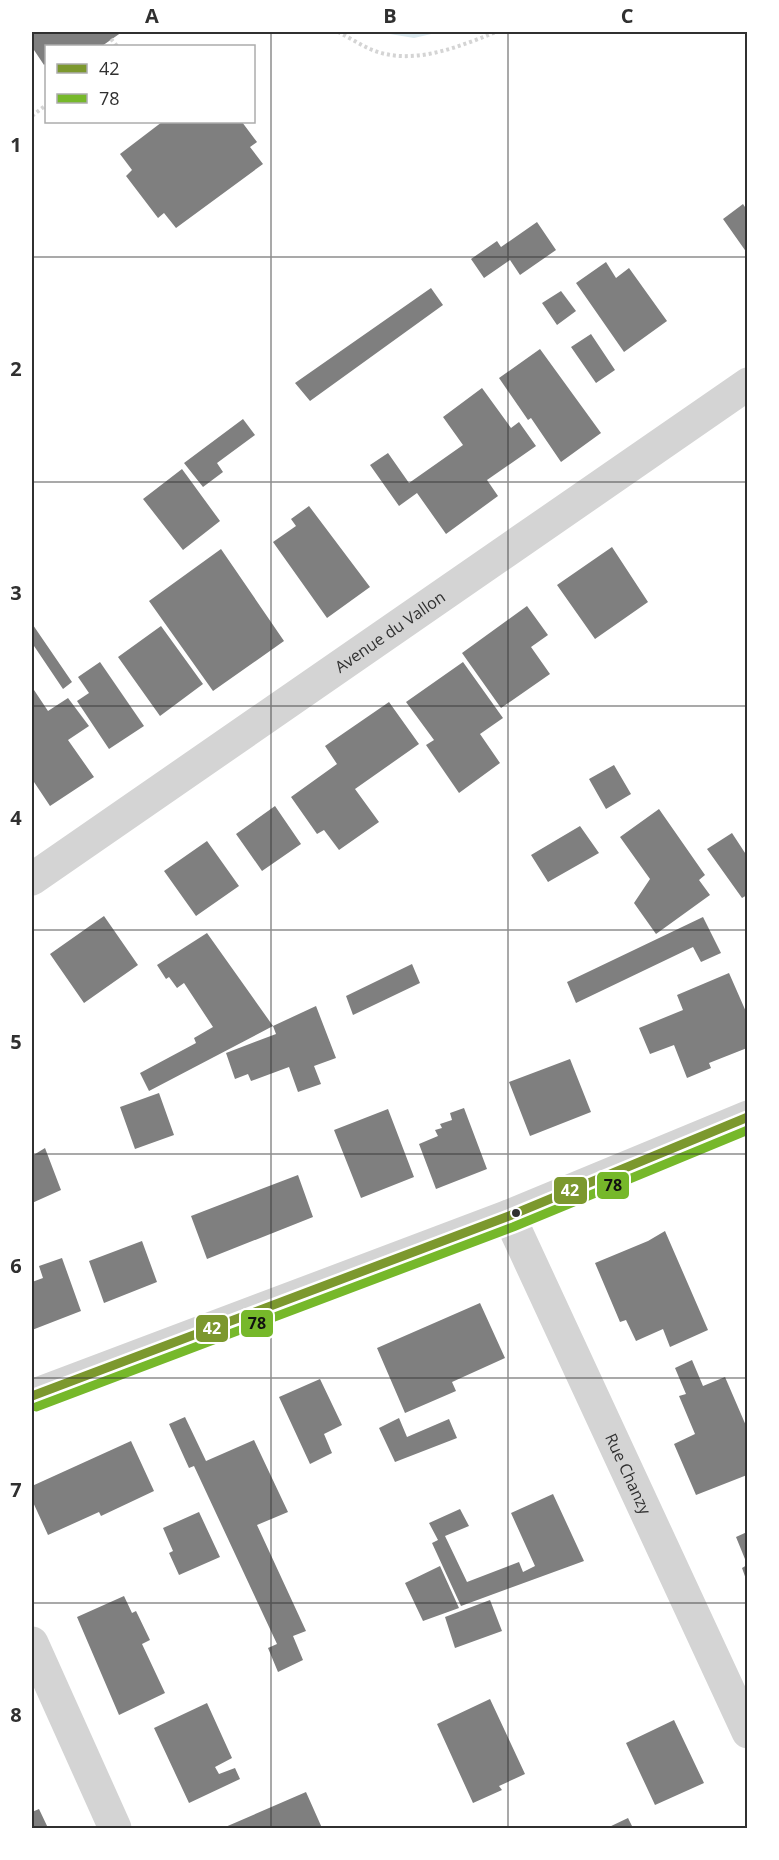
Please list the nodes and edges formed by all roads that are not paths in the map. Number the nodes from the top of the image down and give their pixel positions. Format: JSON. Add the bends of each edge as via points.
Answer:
{"nodes":[{"id":1,"x":747,"y":384,"type":"edge"},
{"id":2,"x":32,"y":879,"type":"edge"},
{"id":3,"x":747,"y":1117,"type":"edge"},
{"id":4,"x":509,"y":1216,"type":"junction"},
{"id":5,"x":32,"y":1395,"type":"edge"},
{"id":6,"x":32,"y":1643,"type":"edge"},
{"id":7,"x":747,"y":1732,"type":"edge"},
{"id":8,"x":116,"y":1828,"type":"edge"}],
"edges":[{"from":1,"to":2,"type":"street","name":"Avenue du Vallon"},
{"from":3,"to":4,"type":"street"},
{"from":4,"to":5,"type":"street"},
{"from":4,"to":7,"type":"street","name":"Rue Chanzy"},
{"from":6,"to":8,"type":"street"}]}
